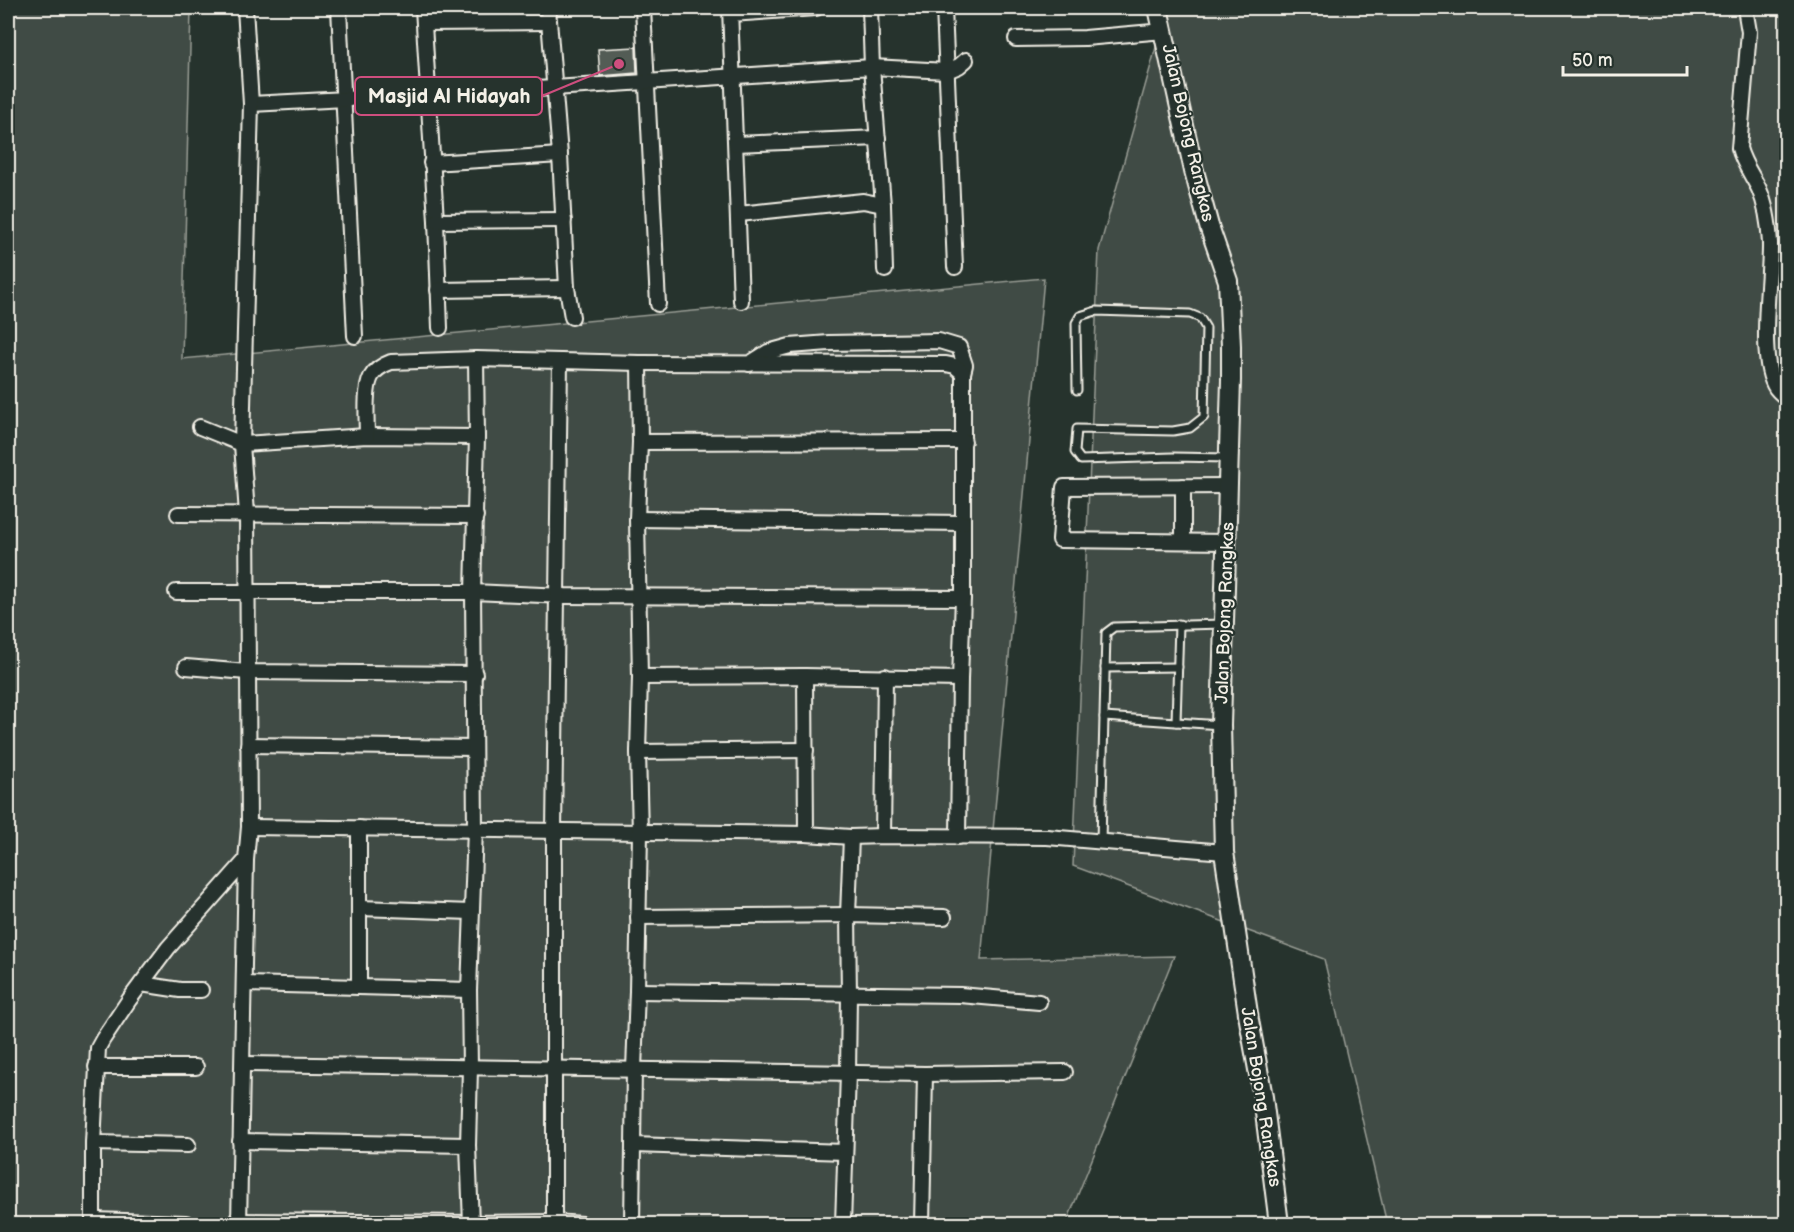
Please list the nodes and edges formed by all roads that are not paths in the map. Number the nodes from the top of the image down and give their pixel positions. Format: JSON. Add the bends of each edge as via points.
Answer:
{"nodes":[{"id":1,"x":245,"y":8,"type":"edge"},
{"id":2,"x":339,"y":8,"type":"edge"},
{"id":3,"x":423,"y":8,"type":"edge"},
{"id":4,"x":548,"y":8,"type":"edge"},
{"id":5,"x":643,"y":8,"type":"edge"},
{"id":6,"x":816,"y":8,"type":"edge"},
{"id":7,"x":870,"y":8,"type":"edge"},
{"id":8,"x":944,"y":8,"type":"edge"},
{"id":9,"x":1158,"y":8,"type":"edge"},
{"id":10,"x":1745,"y":8,"type":"edge"},
{"id":11,"x":731,"y":11,"type":"edge"},
{"id":12,"x":548,"y":22,"type":"junction"},
{"id":13,"x":424,"y":23,"type":"junction"},
{"id":14,"x":1164,"y":32,"type":"junction"},
{"id":15,"x":1016,"y":39,"type":"dead end"},
{"id":16,"x":966,"y":60,"type":"dead end"},
{"id":17,"x":872,"y":67,"type":"junction"},
{"id":18,"x":947,"y":71,"type":"junction"},
{"id":19,"x":733,"y":75,"type":"junction"},
{"id":20,"x":647,"y":82,"type":"junction"},
{"id":21,"x":554,"y":88,"type":"junction"},
{"id":22,"x":428,"y":93,"type":"junction"},
{"id":23,"x":344,"y":98,"type":"junction"},
{"id":24,"x":251,"y":104,"type":"junction"},
{"id":25,"x":878,"y":138,"type":"junction"},
{"id":26,"x":736,"y":144,"type":"junction"},
{"id":27,"x":560,"y":155,"type":"junction"},
{"id":28,"x":431,"y":163,"type":"junction"},
{"id":29,"x":883,"y":205,"type":"junction"},
{"id":30,"x":738,"y":214,"type":"junction"},
{"id":31,"x":564,"y":220,"type":"junction"},
{"id":32,"x":436,"y":221,"type":"junction"},
{"id":33,"x":955,"y":267,"type":"dead end"},
{"id":34,"x":885,"y":270,"type":"dead end"},
{"id":35,"x":567,"y":288,"type":"junction"},
{"id":36,"x":438,"y":290,"type":"junction"},
{"id":37,"x":741,"y":301,"type":"dead end"},
{"id":38,"x":658,"y":304,"type":"dead end"},
{"id":39,"x":572,"y":317,"type":"dead end"},
{"id":40,"x":440,"y":328,"type":"dead end"},
{"id":41,"x":355,"y":336,"type":"dead end"},
{"id":42,"x":476,"y":359,"type":"junction"},
{"id":43,"x":560,"y":361,"type":"junction"},
{"id":44,"x":639,"y":363,"type":"junction"},
{"id":45,"x":749,"y":364,"type":"junction"},
{"id":46,"x":963,"y":373,"type":"junction"},
{"id":47,"x":1077,"y":390,"type":"dead end"},
{"id":48,"x":1786,"y":398,"type":"edge"},
{"id":49,"x":200,"y":427,"type":"dead end"},
{"id":50,"x":367,"y":436,"type":"junction"},
{"id":51,"x":477,"y":437,"type":"junction"},
{"id":52,"x":964,"y":441,"type":"junction"},
{"id":53,"x":640,"y":442,"type":"junction"},
{"id":54,"x":242,"y":444,"type":"junction"},
{"id":55,"x":1229,"y":458,"type":"junction"},
{"id":56,"x":1183,"y":486,"type":"junction"},
{"id":57,"x":1229,"y":486,"type":"junction"},
{"id":58,"x":178,"y":514,"type":"dead end"},
{"id":59,"x":246,"y":514,"type":"junction"},
{"id":60,"x":476,"y":516,"type":"junction"},
{"id":61,"x":637,"y":519,"type":"junction"},
{"id":62,"x":963,"y":524,"type":"junction"},
{"id":63,"x":1183,"y":541,"type":"junction"},
{"id":64,"x":1227,"y":542,"type":"junction"},
{"id":65,"x":176,"y":592,"type":"dead end"},
{"id":66,"x":473,"y":592,"type":"junction"},
{"id":67,"x":247,"y":593,"type":"junction"},
{"id":68,"x":555,"y":596,"type":"junction"},
{"id":69,"x":639,"y":597,"type":"junction"},
{"id":70,"x":963,"y":598,"type":"junction"},
{"id":71,"x":1179,"y":624,"type":"junction"},
{"id":72,"x":1224,"y":624,"type":"junction"},
{"id":73,"x":186,"y":667,"type":"dead end"},
{"id":74,"x":1178,"y":667,"type":"junction"},
{"id":75,"x":1105,"y":668,"type":"junction"},
{"id":76,"x":247,"y":672,"type":"junction"},
{"id":77,"x":475,"y":674,"type":"junction"},
{"id":78,"x":805,"y":676,"type":"junction"},
{"id":79,"x":885,"y":676,"type":"junction"},
{"id":80,"x":640,"y":677,"type":"junction"},
{"id":81,"x":960,"y":679,"type":"junction"},
{"id":82,"x":1104,"y":717,"type":"junction"},
{"id":83,"x":1176,"y":722,"type":"junction"},
{"id":84,"x":1221,"y":724,"type":"junction"},
{"id":85,"x":248,"y":745,"type":"junction"},
{"id":86,"x":474,"y":748,"type":"junction"},
{"id":87,"x":806,"y":750,"type":"junction"},
{"id":88,"x":638,"y":752,"type":"junction"},
{"id":89,"x":249,"y":827,"type":"junction"},
{"id":90,"x":359,"y":828,"type":"junction"},
{"id":91,"x":475,"y":829,"type":"junction"},
{"id":92,"x":554,"y":831,"type":"junction"},
{"id":93,"x":640,"y":833,"type":"junction"},
{"id":94,"x":806,"y":834,"type":"junction"},
{"id":95,"x":883,"y":836,"type":"junction"},
{"id":96,"x":851,"y":837,"type":"junction"},
{"id":97,"x":958,"y":837,"type":"junction"},
{"id":98,"x":1101,"y":842,"type":"junction"},
{"id":99,"x":1224,"y":852,"type":"junction"},
{"id":100,"x":246,"y":860,"type":"junction"},
{"id":101,"x":360,"y":908,"type":"junction"},
{"id":102,"x":471,"y":912,"type":"junction"},
{"id":103,"x":848,"y":915,"type":"junction"},
{"id":104,"x":638,"y":917,"type":"junction"},
{"id":105,"x":944,"y":917,"type":"dead end"},
{"id":106,"x":141,"y":984,"type":"junction"},
{"id":107,"x":244,"y":984,"type":"junction"},
{"id":108,"x":359,"y":987,"type":"junction"},
{"id":109,"x":201,"y":990,"type":"dead end"},
{"id":110,"x":469,"y":990,"type":"junction"},
{"id":111,"x":637,"y":991,"type":"junction"},
{"id":112,"x":849,"y":995,"type":"junction"},
{"id":113,"x":1039,"y":1002,"type":"dead end"},
{"id":114,"x":243,"y":1064,"type":"junction"},
{"id":115,"x":96,"y":1067,"type":"junction"},
{"id":116,"x":196,"y":1067,"type":"dead end"},
{"id":117,"x":470,"y":1068,"type":"junction"},
{"id":118,"x":634,"y":1069,"type":"junction"},
{"id":119,"x":554,"y":1070,"type":"junction"},
{"id":120,"x":1065,"y":1072,"type":"dead end"},
{"id":121,"x":848,"y":1073,"type":"junction"},
{"id":122,"x":925,"y":1074,"type":"junction"},
{"id":123,"x":240,"y":1141,"type":"junction"},
{"id":124,"x":93,"y":1143,"type":"junction"},
{"id":125,"x":188,"y":1144,"type":"dead end"},
{"id":126,"x":468,"y":1145,"type":"junction"},
{"id":127,"x":633,"y":1145,"type":"junction"},
{"id":128,"x":845,"y":1152,"type":"junction"},
{"id":129,"x":94,"y":1222,"type":"edge"},
{"id":130,"x":186,"y":1222,"type":"dead end"},
{"id":131,"x":239,"y":1223,"type":"edge"},
{"id":132,"x":554,"y":1223,"type":"edge"},
{"id":133,"x":471,"y":1224,"type":"edge"},
{"id":134,"x":583,"y":1224,"type":"edge"},
{"id":135,"x":632,"y":1224,"type":"edge"},
{"id":136,"x":843,"y":1224,"type":"edge"},
{"id":137,"x":922,"y":1224,"type":"edge"},
{"id":138,"x":1279,"y":1224,"type":"edge"}],
"edges":[{"from":1,"to":24,"type":"street"},
{"from":2,"to":23,"type":"street"},
{"from":3,"to":13,"type":"street"},
{"from":4,"to":12,"type":"street"},
{"from":5,"to":20,"type":"street"},
{"from":6,"to":11,"type":"street"},
{"from":7,"to":17,"type":"street"},
{"from":8,"to":18,"type":"street"},
{"from":9,"to":14,"type":"main road","name":"Jalan Bojong Rangkas"},
{"from":10,"to":48,"type":"street","via":[[1749,32],[1739,148],[1760,192],[1768,222],[1767,356],[1776,388]]},
{"from":11,"to":19,"type":"street"},
{"from":12,"to":13,"type":"street"},
{"from":12,"to":21,"type":"street"},
{"from":13,"to":22,"type":"street"},
{"from":14,"to":15,"type":"street"},
{"from":14,"to":55,"type":"main road","name":"Jalan Bojong Rangkas","via":[[1194,171],[1228,281]]},
{"from":16,"to":18,"type":"street"},
{"from":17,"to":18,"type":"street"},
{"from":17,"to":19,"type":"street"},
{"from":17,"to":25,"type":"street"},
{"from":18,"to":33,"type":"street"},
{"from":19,"to":20,"type":"street"},
{"from":19,"to":26,"type":"street"},
{"from":20,"to":21,"type":"street"},
{"from":20,"to":38,"type":"street"},
{"from":21,"to":22,"type":"street"},
{"from":21,"to":27,"type":"street"},
{"from":22,"to":23,"type":"street"},
{"from":22,"to":28,"type":"street"},
{"from":23,"to":24,"type":"street"},
{"from":23,"to":41,"type":"street"},
{"from":24,"to":54,"type":"street"},
{"from":25,"to":26,"type":"street"},
{"from":25,"to":29,"type":"street"},
{"from":26,"to":30,"type":"street"},
{"from":27,"to":28,"type":"street"},
{"from":27,"to":31,"type":"street"},
{"from":28,"to":32,"type":"street"},
{"from":29,"to":30,"type":"street","via":[[863,201]]},
{"from":29,"to":34,"type":"street"},
{"from":30,"to":37,"type":"street"},
{"from":31,"to":32,"type":"street"},
{"from":31,"to":35,"type":"street"},
{"from":32,"to":36,"type":"street"},
{"from":35,"to":36,"type":"street"},
{"from":35,"to":39,"type":"street"},
{"from":36,"to":40,"type":"street"},
{"from":42,"to":43,"type":"street"},
{"from":42,"to":50,"type":"street","via":[[391,362],[379,367],[368,389]]},
{"from":42,"to":51,"type":"street"},
{"from":43,"to":44,"type":"street"},
{"from":43,"to":68,"type":"street"},
{"from":44,"to":45,"type":"street"},
{"from":44,"to":53,"type":"street"},
{"from":45,"to":46,"type":"street","via":[[946,364]]},
{"from":45,"to":46,"type":"street","via":[[768,352],[790,346],[939,341],[959,347],[965,365]]},
{"from":46,"to":52,"type":"street"},
{"from":47,"to":55,"type":"lane","via":[[1076,322],[1080,316],[1096,311],[1190,314],[1200,318],[1206,328],[1204,417],[1190,428],[1173,431],[1077,429],[1075,452],[1081,460]]},
{"from":49,"to":54,"type":"street"},
{"from":50,"to":51,"type":"street"},
{"from":50,"to":54,"type":"street"},
{"from":51,"to":60,"type":"street"},
{"from":52,"to":53,"type":"street"},
{"from":52,"to":62,"type":"street"},
{"from":53,"to":61,"type":"street"},
{"from":54,"to":59,"type":"street"},
{"from":55,"to":57,"type":"main road","name":"Jalan Bojong Rangkas"},
{"from":56,"to":57,"type":"street"},
{"from":56,"to":63,"type":"street"},
{"from":56,"to":63,"type":"street","via":[[1064,487],[1060,540]]},
{"from":57,"to":64,"type":"main road","name":"Jalan Bojong Rangkas"},
{"from":58,"to":59,"type":"street"},
{"from":59,"to":60,"type":"street"},
{"from":59,"to":67,"type":"street"},
{"from":60,"to":66,"type":"street"},
{"from":61,"to":62,"type":"street"},
{"from":61,"to":69,"type":"street"},
{"from":62,"to":70,"type":"street"},
{"from":63,"to":64,"type":"street"},
{"from":64,"to":72,"type":"main road","name":"Jalan Bojong Rangkas"},
{"from":65,"to":67,"type":"street"},
{"from":66,"to":67,"type":"street"},
{"from":66,"to":68,"type":"street"},
{"from":66,"to":77,"type":"street"},
{"from":67,"to":76,"type":"street"},
{"from":68,"to":69,"type":"street"},
{"from":68,"to":92,"type":"street"},
{"from":69,"to":70,"type":"street"},
{"from":69,"to":80,"type":"street"},
{"from":70,"to":81,"type":"street"},
{"from":71,"to":72,"type":"lane"},
{"from":71,"to":74,"type":"lane"},
{"from":71,"to":75,"type":"lane","via":[[1114,627],[1106,633]]},
{"from":72,"to":84,"type":"main road","name":"Jalan Bojong Rangkas"},
{"from":73,"to":76,"type":"street"},
{"from":74,"to":75,"type":"lane"},
{"from":74,"to":83,"type":"lane"},
{"from":75,"to":82,"type":"lane"},
{"from":76,"to":77,"type":"street"},
{"from":76,"to":85,"type":"street"},
{"from":77,"to":86,"type":"street"},
{"from":78,"to":79,"type":"street"},
{"from":78,"to":80,"type":"street"},
{"from":78,"to":87,"type":"street"},
{"from":79,"to":81,"type":"street"},
{"from":79,"to":95,"type":"street"},
{"from":80,"to":88,"type":"street"},
{"from":81,"to":97,"type":"street"},
{"from":82,"to":83,"type":"lane"},
{"from":82,"to":98,"type":"lane"},
{"from":83,"to":84,"type":"lane"},
{"from":84,"to":99,"type":"main road","name":"Jalan Bojong Rangkas"},
{"from":85,"to":86,"type":"street"},
{"from":85,"to":89,"type":"street"},
{"from":86,"to":91,"type":"street"},
{"from":87,"to":88,"type":"street"},
{"from":87,"to":94,"type":"street"},
{"from":88,"to":93,"type":"street"},
{"from":89,"to":90,"type":"street"},
{"from":89,"to":100,"type":"street"},
{"from":90,"to":91,"type":"street"},
{"from":90,"to":101,"type":"street"},
{"from":91,"to":92,"type":"street"},
{"from":91,"to":102,"type":"street"},
{"from":92,"to":93,"type":"street"},
{"from":92,"to":119,"type":"street"},
{"from":93,"to":94,"type":"street"},
{"from":93,"to":104,"type":"street"},
{"from":94,"to":96,"type":"street"},
{"from":95,"to":96,"type":"street"},
{"from":95,"to":97,"type":"street"},
{"from":96,"to":103,"type":"street"},
{"from":97,"to":98,"type":"street","via":[[1047,837]]},
{"from":98,"to":99,"type":"street"},
{"from":99,"to":138,"type":"main road","name":"Jalan Bojong Rangkas"},
{"from":100,"to":106,"type":"street"},
{"from":100,"to":107,"type":"street"},
{"from":101,"to":102,"type":"street"},
{"from":101,"to":108,"type":"street"},
{"from":102,"to":110,"type":"street"},
{"from":103,"to":104,"type":"street"},
{"from":103,"to":105,"type":"street"},
{"from":103,"to":112,"type":"street"},
{"from":104,"to":111,"type":"street"},
{"from":106,"to":109,"type":"street"},
{"from":106,"to":115,"type":"street","via":[[102,1039]]},
{"from":107,"to":108,"type":"street"},
{"from":107,"to":114,"type":"street"},
{"from":108,"to":110,"type":"street"},
{"from":110,"to":117,"type":"street"},
{"from":111,"to":112,"type":"street"},
{"from":111,"to":118,"type":"street"},
{"from":112,"to":113,"type":"street","via":[[960,995]]},
{"from":112,"to":121,"type":"street"},
{"from":114,"to":117,"type":"street"},
{"from":114,"to":123,"type":"street"},
{"from":115,"to":116,"type":"street"},
{"from":115,"to":124,"type":"street"},
{"from":117,"to":119,"type":"street"},
{"from":117,"to":126,"type":"street"},
{"from":118,"to":119,"type":"street"},
{"from":118,"to":121,"type":"street"},
{"from":118,"to":127,"type":"street"},
{"from":119,"to":132,"type":"street"},
{"from":120,"to":122,"type":"street"},
{"from":121,"to":122,"type":"street"},
{"from":121,"to":128,"type":"street"},
{"from":122,"to":137,"type":"street"},
{"from":123,"to":126,"type":"street"},
{"from":123,"to":131,"type":"street"},
{"from":124,"to":125,"type":"street"},
{"from":124,"to":129,"type":"street"},
{"from":126,"to":133,"type":"street"},
{"from":127,"to":128,"type":"street"},
{"from":127,"to":135,"type":"street"},
{"from":128,"to":136,"type":"street"},
{"from":129,"to":130,"type":"street"},
{"from":131,"to":133,"type":"street"},
{"from":132,"to":133,"type":"street"},
{"from":132,"to":134,"type":"street"}]}
